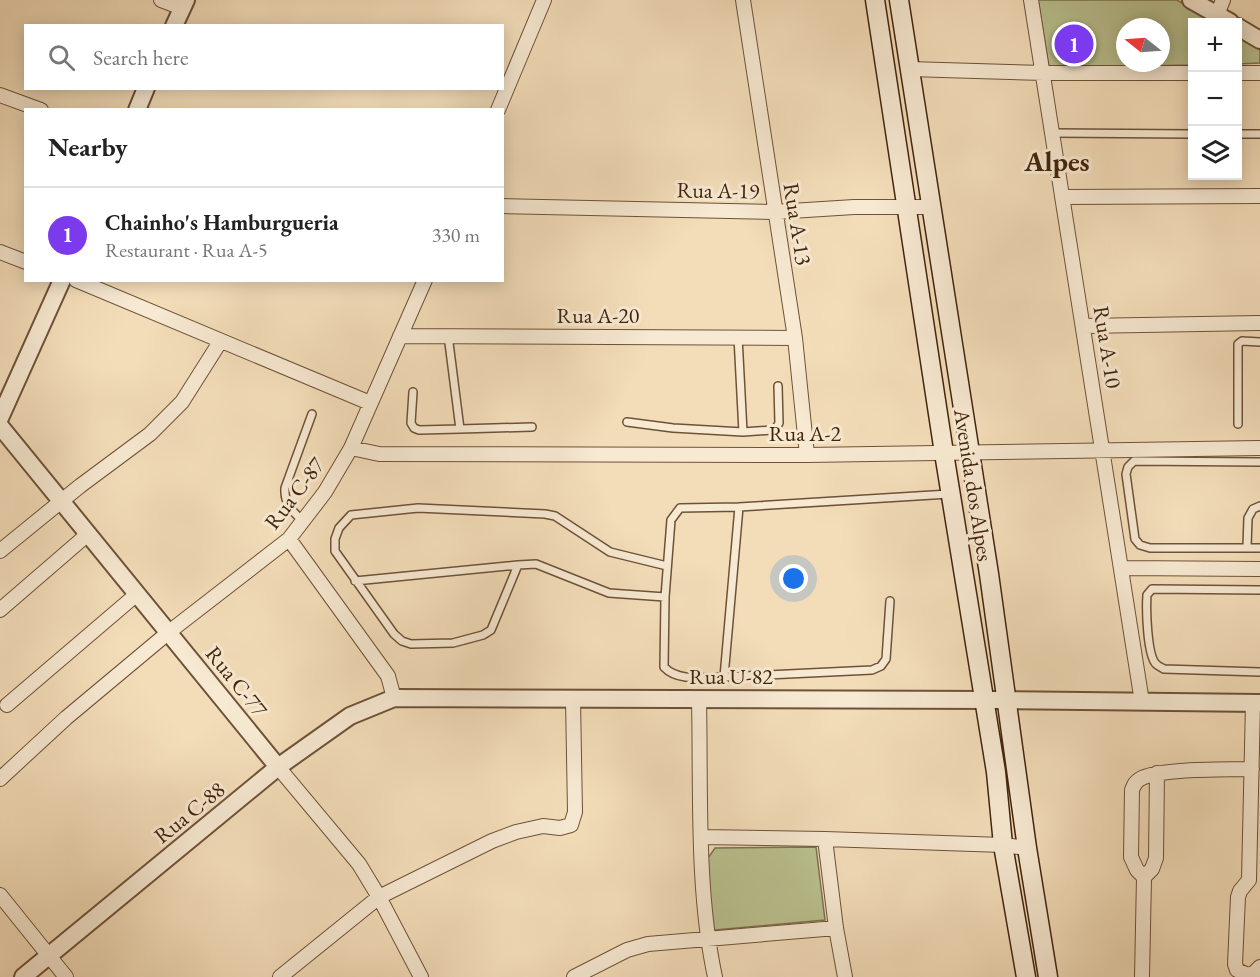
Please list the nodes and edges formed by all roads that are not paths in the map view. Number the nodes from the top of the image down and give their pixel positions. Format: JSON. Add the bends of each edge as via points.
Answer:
{"nodes":[{"id":1,"x":161,"y":0,"type":"edge"},
{"id":2,"x":544,"y":0,"type":"edge"},
{"id":3,"x":743,"y":0,"type":"edge"},
{"id":4,"x":874,"y":0,"type":"edge"},
{"id":5,"x":899,"y":0,"type":"edge"},
{"id":6,"x":1031,"y":0,"type":"edge"},
{"id":7,"x":1191,"y":0,"type":"edge"},
{"id":8,"x":184,"y":4,"type":"edge"},
{"id":9,"x":1223,"y":13,"type":"edge"},
{"id":10,"x":175,"y":24,"type":"edge"},
{"id":11,"x":1242,"y":29,"type":"edge"},
{"id":12,"x":1260,"y":40,"type":"edge"},
{"id":13,"x":909,"y":69,"type":"junction"},
{"id":14,"x":1044,"y":73,"type":"junction"},
{"id":15,"x":1188,"y":73,"type":"edge"},
{"id":16,"x":1242,"y":73,"type":"edge"},
{"id":17,"x":1260,"y":73,"type":"edge"},
{"id":18,"x":145,"y":90,"type":"edge"},
{"id":19,"x":0,"y":94,"type":"edge"},
{"id":20,"x":37,"y":108,"type":"edge"},
{"id":21,"x":138,"y":108,"type":"edge"},
{"id":22,"x":499,"y":108,"type":"edge"},
{"id":23,"x":1053,"y":133,"type":"junction"},
{"id":24,"x":1188,"y":134,"type":"edge"},
{"id":25,"x":1242,"y":134,"type":"edge"},
{"id":26,"x":1260,"y":134,"type":"edge"},
{"id":27,"x":1260,"y":196,"type":"edge"},
{"id":28,"x":1063,"y":197,"type":"junction"},
{"id":29,"x":504,"y":206,"type":"edge"},
{"id":30,"x":907,"y":207,"type":"junction"},
{"id":31,"x":932,"y":207,"type":"junction"},
{"id":32,"x":775,"y":212,"type":"junction"},
{"id":33,"x":0,"y":252,"type":"edge"},
{"id":34,"x":24,"y":261,"type":"edge"},
{"id":35,"x":61,"y":282,"type":"edge"},
{"id":36,"x":81,"y":282,"type":"edge"},
{"id":37,"x":423,"y":282,"type":"edge"},
{"id":38,"x":1260,"y":323,"type":"edge"},
{"id":39,"x":1083,"y":326,"type":"junction"},
{"id":40,"x":400,"y":336,"type":"junction"},
{"id":41,"x":448,"y":336,"type":"junction"},
{"id":42,"x":738,"y":337,"type":"junction"},
{"id":43,"x":795,"y":338,"type":"junction"},
{"id":44,"x":220,"y":342,"type":"junction"},
{"id":45,"x":1260,"y":342,"type":"edge"},
{"id":46,"x":778,"y":386,"type":"dead end"},
{"id":47,"x":414,"y":392,"type":"dead end"},
{"id":48,"x":370,"y":403,"type":"junction"},
{"id":49,"x":312,"y":414,"type":"dead end"},
{"id":50,"x":0,"y":418,"type":"edge"},
{"id":51,"x":627,"y":422,"type":"dead end"},
{"id":52,"x":1238,"y":424,"type":"dead end"},
{"id":53,"x":0,"y":426,"type":"edge"},
{"id":54,"x":532,"y":427,"type":"dead end"},
{"id":55,"x":460,"y":429,"type":"junction"},
{"id":56,"x":743,"y":432,"type":"junction"},
{"id":57,"x":351,"y":448,"type":"junction"},
{"id":58,"x":1260,"y":448,"type":"edge"},
{"id":59,"x":1103,"y":449,"type":"junction"},
{"id":60,"x":969,"y":451,"type":"junction"},
{"id":61,"x":944,"y":453,"type":"junction"},
{"id":62,"x":807,"y":454,"type":"junction"},
{"id":63,"x":1260,"y":462,"type":"edge"},
{"id":64,"x":952,"y":494,"type":"junction"},
{"id":65,"x":61,"y":501,"type":"junction"},
{"id":66,"x":1260,"y":506,"type":"edge"},
{"id":67,"x":740,"y":507,"type":"junction"},
{"id":68,"x":303,"y":521,"type":"junction"},
{"id":69,"x":88,"y":534,"type":"junction"},
{"id":70,"x":289,"y":539,"type":"junction"},
{"id":71,"x":1246,"y":547,"type":"junction"},
{"id":72,"x":1260,"y":548,"type":"edge"},
{"id":73,"x":0,"y":551,"type":"edge"},
{"id":74,"x":518,"y":565,"type":"junction"},
{"id":75,"x":667,"y":566,"type":"junction"},
{"id":76,"x":1121,"y":568,"type":"junction"},
{"id":77,"x":1260,"y":569,"type":"edge"},
{"id":78,"x":355,"y":581,"type":"junction"},
{"id":79,"x":1260,"y":590,"type":"edge"},
{"id":80,"x":137,"y":594,"type":"junction"},
{"id":81,"x":664,"y":597,"type":"junction"},
{"id":82,"x":890,"y":601,"type":"dead end"},
{"id":83,"x":0,"y":610,"type":"edge"},
{"id":84,"x":169,"y":632,"type":"junction"},
{"id":85,"x":1260,"y":672,"type":"edge"},
{"id":86,"x":724,"y":677,"type":"junction"},
{"id":87,"x":394,"y":698,"type":"junction"},
{"id":88,"x":573,"y":699,"type":"junction"},
{"id":89,"x":699,"y":699,"type":"junction"},
{"id":90,"x":985,"y":700,"type":"junction"},
{"id":91,"x":1007,"y":700,"type":"junction"},
{"id":92,"x":1142,"y":702,"type":"junction"},
{"id":93,"x":1256,"y":703,"type":"edge"},
{"id":94,"x":7,"y":705,"type":"dead end"},
{"id":95,"x":66,"y":718,"type":"junction"},
{"id":96,"x":0,"y":766,"type":"edge"},
{"id":97,"x":278,"y":767,"type":"junction"},
{"id":98,"x":1252,"y":769,"type":"junction"},
{"id":99,"x":1157,"y":773,"type":"junction"},
{"id":100,"x":0,"y":779,"type":"edge"},
{"id":101,"x":702,"y":837,"type":"junction"},
{"id":102,"x":825,"y":839,"type":"junction"},
{"id":103,"x":1003,"y":845,"type":"junction"},
{"id":104,"x":1027,"y":848,"type":"junction"},
{"id":105,"x":1144,"y":877,"type":"junction"},
{"id":106,"x":1255,"y":880,"type":"edge"},
{"id":107,"x":1,"y":896,"type":"edge"},
{"id":108,"x":379,"y":897,"type":"junction"},
{"id":109,"x":837,"y":928,"type":"junction"},
{"id":110,"x":707,"y":938,"type":"junction"},
{"id":111,"x":49,"y":956,"type":"junction"},
{"id":112,"x":1260,"y":967,"type":"edge"},
{"id":113,"x":23,"y":977,"type":"edge"},
{"id":114,"x":66,"y":977,"type":"edge"},
{"id":115,"x":280,"y":977,"type":"edge"},
{"id":116,"x":421,"y":977,"type":"edge"},
{"id":117,"x":574,"y":977,"type":"edge"},
{"id":118,"x":715,"y":977,"type":"edge"},
{"id":119,"x":845,"y":977,"type":"edge"},
{"id":120,"x":1026,"y":977,"type":"edge"},
{"id":121,"x":1048,"y":977,"type":"edge"},
{"id":122,"x":1142,"y":977,"type":"edge"}],
"edges":[{"from":1,"to":8,"type":"street"},
{"from":2,"to":22,"type":"street"},
{"from":3,"to":32,"type":"street","name":"Rua A-13"},
{"from":4,"to":30,"type":"main road","name":"Avenida dos Alpes"},
{"from":5,"to":13,"type":"main road","name":"Avenida dos Alpes"},
{"from":6,"to":14,"type":"street","name":"Rua A-10"},
{"from":7,"to":9,"type":"street"},
{"from":8,"to":10,"type":"street"},
{"from":11,"to":12,"type":"street"},
{"from":13,"to":14,"type":"street"},
{"from":13,"to":31,"type":"main road","name":"Avenida dos Alpes"},
{"from":14,"to":15,"type":"street"},
{"from":14,"to":23,"type":"street","name":"Rua A-10"},
{"from":16,"to":17,"type":"street"},
{"from":18,"to":21,"type":"street"},
{"from":19,"to":20,"type":"street"},
{"from":23,"to":24,"type":"lane"},
{"from":23,"to":28,"type":"street","name":"Rua A-10"},
{"from":25,"to":26,"type":"lane"},
{"from":27,"to":28,"type":"street"},
{"from":28,"to":39,"type":"street","name":"Rua A-10"},
{"from":29,"to":32,"type":"street","name":"Rua A-19"},
{"from":30,"to":31,"type":"street","name":"Rua A-19"},
{"from":30,"to":32,"type":"street","name":"Rua A-19"},
{"from":30,"to":61,"type":"main road","name":"Avenida dos Alpes"},
{"from":31,"to":60,"type":"main road","name":"Avenida dos Alpes"},
{"from":32,"to":43,"type":"street","name":"Rua A-13"},
{"from":33,"to":34,"type":"street"},
{"from":35,"to":50,"type":"street"},
{"from":36,"to":44,"type":"street"},
{"from":37,"to":40,"type":"street","name":"Rua C-87"},
{"from":38,"to":39,"type":"street"},
{"from":39,"to":59,"type":"street","name":"Rua A-10"},
{"from":40,"to":41,"type":"street","name":"Rua A-20"},
{"from":40,"to":48,"type":"street","name":"Rua C-87"},
{"from":41,"to":42,"type":"street","name":"Rua A-20"},
{"from":41,"to":55,"type":"lane"},
{"from":42,"to":43,"type":"street","name":"Rua A-20"},
{"from":42,"to":56,"type":"lane"},
{"from":43,"to":62,"type":"street","name":"Rua A-13"},
{"from":44,"to":48,"type":"street"},
{"from":44,"to":65,"type":"street","via":[[182,402],[150,434]]},
{"from":45,"to":52,"type":"lane","via":[[1238,344]]},
{"from":46,"to":56,"type":"lane","via":[[776,428]]},
{"from":47,"to":55,"type":"lane","via":[[414,428]]},
{"from":48,"to":57,"type":"street","name":"Rua C-87"},
{"from":49,"to":68,"type":"lane","via":[[284,497],[287,506]]},
{"from":51,"to":56,"type":"lane"},
{"from":53,"to":65,"type":"street","name":"Rua C-77"},
{"from":54,"to":55,"type":"lane"},
{"from":57,"to":62,"type":"street","name":"Rua A-2","via":[[379,454]]},
{"from":57,"to":68,"type":"street","name":"Rua C-87"},
{"from":58,"to":59,"type":"street","name":"Rua A-2"},
{"from":59,"to":60,"type":"street","name":"Rua A-2"},
{"from":59,"to":76,"type":"street","name":"Rua A-10"},
{"from":60,"to":61,"type":"street","name":"Rua A-2"},
{"from":60,"to":91,"type":"main road","name":"Avenida dos Alpes"},
{"from":61,"to":62,"type":"street","name":"Rua A-2"},
{"from":61,"to":64,"type":"main road","name":"Avenida dos Alpes"},
{"from":63,"to":71,"type":"lane","via":[[1134,461],[1126,474],[1135,539],[1140,545]]},
{"from":64,"to":67,"type":"lane"},
{"from":64,"to":90,"type":"main road","name":"Avenida dos Alpes"},
{"from":65,"to":69,"type":"street","name":"Rua C-77"},
{"from":65,"to":73,"type":"street"},
{"from":66,"to":71,"type":"lane","via":[[1250,512]]},
{"from":67,"to":75,"type":"lane","via":[[680,508],[671,520]]},
{"from":67,"to":86,"type":"lane"},
{"from":68,"to":70,"type":"street","name":"Rua C-87"},
{"from":69,"to":80,"type":"street","name":"Rua C-77"},
{"from":69,"to":83,"type":"street"},
{"from":70,"to":84,"type":"street","name":"Rua C-87"},
{"from":70,"to":87,"type":"street","via":[[388,676]]},
{"from":71,"to":72,"type":"lane"},
{"from":74,"to":78,"type":"lane"},
{"from":74,"to":78,"type":"lane","via":[[491,630],[453,643],[402,641]]},
{"from":74,"to":81,"type":"lane","via":[[536,564],[609,593]]},
{"from":75,"to":78,"type":"lane","via":[[610,552],[555,516],[418,508],[351,516],[339,528],[336,551]]},
{"from":75,"to":81,"type":"lane"},
{"from":76,"to":77,"type":"street"},
{"from":76,"to":92,"type":"street","name":"Rua A-10"},
{"from":79,"to":85,"type":"lane","via":[[1152,589],[1146,604],[1151,656],[1156,665],[1164,669]]},
{"from":80,"to":84,"type":"street","name":"Rua C-77"},
{"from":80,"to":94,"type":"street"},
{"from":81,"to":86,"type":"lane","via":[[664,667],[679,677]]},
{"from":82,"to":86,"type":"lane","via":[[886,659],[881,666],[872,670]]},
{"from":84,"to":95,"type":"street","name":"Rua C-87"},
{"from":84,"to":97,"type":"street","name":"Rua C-77"},
{"from":87,"to":88,"type":"street","name":"Rua U-82"},
{"from":87,"to":97,"type":"street","name":"Rua C-88","via":[[350,716]]},
{"from":88,"to":89,"type":"street","name":"Rua U-82"},
{"from":88,"to":108,"type":"street","via":[[576,812],[571,825],[516,832]]},
{"from":89,"to":90,"type":"street","name":"Rua U-82"},
{"from":89,"to":101,"type":"street"},
{"from":90,"to":91,"type":"street","name":"Rua U-82"},
{"from":90,"to":103,"type":"main road","name":"Avenida dos Alpes"},
{"from":91,"to":92,"type":"street","name":"Rua U-82"},
{"from":91,"to":104,"type":"main road","name":"Avenida dos Alpes"},
{"from":92,"to":93,"type":"street","name":"Rua U-82"},
{"from":93,"to":98,"type":"street"},
{"from":95,"to":96,"type":"street","name":"Rua C-87"},
{"from":95,"to":100,"type":"street","name":"Rua C-87"},
{"from":97,"to":108,"type":"street","name":"Rua C-77","via":[[359,864]]},
{"from":97,"to":111,"type":"street","name":"Rua C-88"},
{"from":98,"to":99,"type":"street"},
{"from":98,"to":106,"type":"street"},
{"from":99,"to":105,"type":"street","via":[[1155,858]]},
{"from":99,"to":105,"type":"street","via":[[1135,782],[1132,790],[1131,857]]},
{"from":101,"to":102,"type":"street"},
{"from":101,"to":110,"type":"street"},
{"from":102,"to":103,"type":"street"},
{"from":102,"to":109,"type":"street"},
{"from":103,"to":104,"type":"street"},
{"from":103,"to":120,"type":"main road","name":"Avenida dos Alpes"},
{"from":104,"to":121,"type":"main road","name":"Avenida dos Alpes"},
{"from":105,"to":122,"type":"street"},
{"from":106,"to":112,"type":"street","via":[[1238,897],[1235,964],[1237,970],[1248,975]]},
{"from":107,"to":111,"type":"street"},
{"from":108,"to":115,"type":"street"},
{"from":108,"to":116,"type":"street","name":"Rua C-77"},
{"from":109,"to":110,"type":"street"},
{"from":109,"to":119,"type":"street"},
{"from":110,"to":117,"type":"street","via":[[627,950]]},
{"from":110,"to":118,"type":"street"},
{"from":111,"to":113,"type":"street","name":"Rua C-88"},
{"from":111,"to":114,"type":"street"}]}
